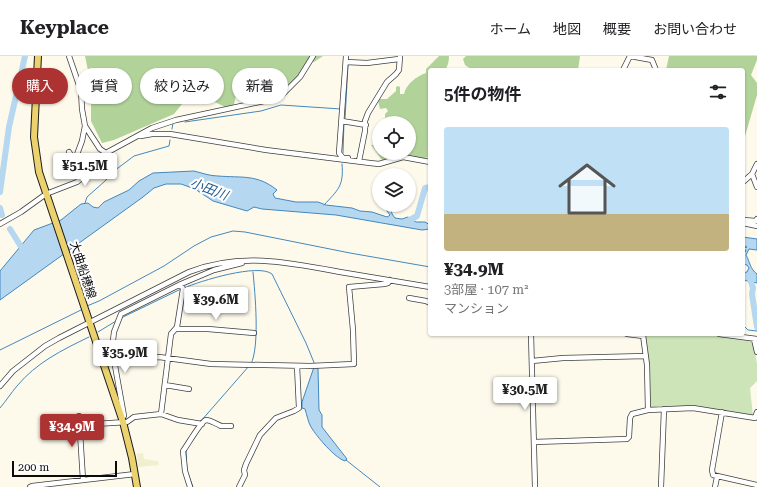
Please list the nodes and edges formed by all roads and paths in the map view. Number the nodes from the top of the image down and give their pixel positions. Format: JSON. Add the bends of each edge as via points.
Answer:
{"nodes":[{"id":1,"x":38,"y":56,"type":"edge"},
{"id":2,"x":69,"y":56,"type":"edge"},
{"id":3,"x":313,"y":56,"type":"edge"},
{"id":4,"x":346,"y":56,"type":"edge"},
{"id":5,"x":630,"y":56,"type":"edge"},
{"id":6,"x":399,"y":57,"type":"edge"},
{"id":7,"x":650,"y":58,"type":"edge"},
{"id":8,"x":346,"y":62,"type":"junction"},
{"id":9,"x":623,"y":68,"type":"edge"},
{"id":10,"x":655,"y":68,"type":"edge"},
{"id":11,"x":342,"y":121,"type":"junction"},
{"id":12,"x":366,"y":125,"type":"junction"},
{"id":13,"x":85,"y":126,"type":"junction"},
{"id":14,"x":137,"y":137,"type":"junction"},
{"id":15,"x":69,"y":152,"type":"dead end"},
{"id":16,"x":106,"y":153,"type":"junction"},
{"id":17,"x":359,"y":160,"type":"junction"},
{"id":18,"x":428,"y":161,"type":"edge"},
{"id":19,"x":757,"y":164,"type":"edge"},
{"id":20,"x":752,"y":174,"type":"junction"},
{"id":21,"x":745,"y":180,"type":"edge"},
{"id":22,"x":757,"y":187,"type":"edge"},
{"id":23,"x":47,"y":196,"type":"junction"},
{"id":24,"x":745,"y":221,"type":"edge"},
{"id":25,"x":757,"y":222,"type":"edge"},
{"id":26,"x":0,"y":224,"type":"edge"},
{"id":27,"x":245,"y":261,"type":"junction"},
{"id":28,"x":390,"y":280,"type":"junction"},
{"id":29,"x":182,"y":287,"type":"junction"},
{"id":30,"x":428,"y":287,"type":"edge"},
{"id":31,"x":410,"y":298,"type":"dead end"},
{"id":32,"x":428,"y":302,"type":"edge"},
{"id":33,"x":89,"y":322,"type":"junction"},
{"id":34,"x":176,"y":329,"type":"junction"},
{"id":35,"x":254,"y":333,"type":"dead end"},
{"id":36,"x":531,"y":336,"type":"edge"},
{"id":37,"x":642,"y":336,"type":"edge"},
{"id":38,"x":734,"y":336,"type":"edge"},
{"id":39,"x":756,"y":339,"type":"edge"},
{"id":40,"x":757,"y":352,"type":"edge"},
{"id":41,"x":646,"y":356,"type":"junction"},
{"id":42,"x":167,"y":358,"type":"junction"},
{"id":43,"x":113,"y":360,"type":"junction"},
{"id":44,"x":532,"y":362,"type":"junction"},
{"id":45,"x":296,"y":366,"type":"junction"},
{"id":46,"x":165,"y":385,"type":"junction"},
{"id":47,"x":0,"y":386,"type":"edge"},
{"id":48,"x":189,"y":389,"type":"dead end"},
{"id":49,"x":664,"y":409,"type":"junction"},
{"id":50,"x":648,"y":410,"type":"junction"},
{"id":51,"x":722,"y":412,"type":"junction"},
{"id":52,"x":757,"y":412,"type":"edge"},
{"id":53,"x":161,"y":414,"type":"junction"},
{"id":54,"x":79,"y":416,"type":"dead end"},
{"id":55,"x":122,"y":421,"type":"junction"},
{"id":56,"x":202,"y":424,"type":"junction"},
{"id":57,"x":79,"y":426,"type":"junction"},
{"id":58,"x":231,"y":426,"type":"dead end"},
{"id":59,"x":534,"y":442,"type":"junction"},
{"id":60,"x":135,"y":474,"type":"junction"},
{"id":61,"x":717,"y":477,"type":"junction"},
{"id":62,"x":83,"y":480,"type":"junction"},
{"id":63,"x":744,"y":485,"type":"edge"},
{"id":64,"x":757,"y":485,"type":"edge"},
{"id":65,"x":30,"y":487,"type":"edge"},
{"id":66,"x":137,"y":487,"type":"edge"},
{"id":67,"x":190,"y":487,"type":"edge"},
{"id":68,"x":239,"y":487,"type":"edge"},
{"id":69,"x":534,"y":487,"type":"edge"},
{"id":70,"x":662,"y":487,"type":"edge"},
{"id":71,"x":714,"y":487,"type":"edge"}],
"edges":[{"from":1,"to":23,"type":"main road","name":"大曲船穂線","via":[[34,137],[37,161]]},
{"from":2,"to":13,"type":"street","via":[[81,91]]},
{"from":3,"to":14,"type":"street","via":[[300,77],[283,94],[242,107],[176,120],[152,128]]},
{"from":4,"to":8,"type":"street"},
{"from":5,"to":7,"type":"street"},
{"from":5,"to":9,"type":"street"},
{"from":6,"to":8,"type":"street","via":[[367,63]]},
{"from":6,"to":12,"type":"street","via":[[399,70],[387,82],[368,113]]},
{"from":7,"to":10,"type":"street"},
{"from":8,"to":11,"type":"street"},
{"from":11,"to":12,"type":"street"},
{"from":11,"to":17,"type":"street","via":[[340,156]]},
{"from":12,"to":17,"type":"street"},
{"from":13,"to":15,"type":"street","via":[[76,157],[72,157]]},
{"from":13,"to":16,"type":"street","via":[[100,149]]},
{"from":14,"to":16,"type":"street"},
{"from":14,"to":17,"type":"street","via":[[170,134],[266,150],[339,160]]},
{"from":16,"to":23,"type":"street","via":[[77,182]]},
{"from":17,"to":18,"type":"street","via":[[379,164],[403,157]]},
{"from":19,"to":20,"type":"street"},
{"from":20,"to":21,"type":"street"},
{"from":20,"to":22,"type":"street"},
{"from":23,"to":26,"type":"street"},
{"from":23,"to":33,"type":"main road","name":"大曲船穂線"},
{"from":24,"to":25,"type":"street"},
{"from":27,"to":28,"type":"street","via":[[269,260]]},
{"from":27,"to":29,"type":"street","via":[[214,270]]},
{"from":27,"to":33,"type":"street","via":[[209,266],[189,272]]},
{"from":28,"to":30,"type":"street"},
{"from":28,"to":45,"type":"street","via":[[384,284],[349,287],[354,364]]},
{"from":29,"to":34,"type":"street"},
{"from":29,"to":43,"type":"street","via":[[121,314],[112,342]]},
{"from":31,"to":32,"type":"street"},
{"from":33,"to":47,"type":"street","via":[[32,355]]},
{"from":33,"to":55,"type":"main road","name":"大曲船穂線"},
{"from":34,"to":35,"type":"street"},
{"from":34,"to":42,"type":"street","via":[[171,334]]},
{"from":36,"to":44,"type":"street"},
{"from":37,"to":41,"type":"street"},
{"from":38,"to":39,"type":"street"},
{"from":39,"to":40,"type":"street"},
{"from":41,"to":44,"type":"street","via":[[563,358]]},
{"from":41,"to":50,"type":"street"},
{"from":42,"to":43,"type":"street"},
{"from":42,"to":45,"type":"street","via":[[211,364]]},
{"from":42,"to":46,"type":"street"},
{"from":43,"to":55,"type":"street","via":[[124,416]]},
{"from":44,"to":59,"type":"street"},
{"from":45,"to":68,"type":"street","via":[[298,408],[276,418],[260,435],[246,464],[245,475]]},
{"from":46,"to":48,"type":"street"},
{"from":46,"to":53,"type":"street"},
{"from":49,"to":50,"type":"street"},
{"from":49,"to":51,"type":"street","via":[[690,408]]},
{"from":49,"to":70,"type":"street"},
{"from":50,"to":59,"type":"street","via":[[632,414],[627,439]]},
{"from":51,"to":52,"type":"street","via":[[755,418]]},
{"from":51,"to":61,"type":"street","via":[[712,470],[713,475]]},
{"from":53,"to":55,"type":"street"},
{"from":53,"to":56,"type":"street"},
{"from":54,"to":57,"type":"street"},
{"from":55,"to":57,"type":"street"},
{"from":55,"to":60,"type":"main road","name":"大曲船穂線"},
{"from":56,"to":58,"type":"street","via":[[206,420],[221,426]]},
{"from":56,"to":67,"type":"street","via":[[183,451]]},
{"from":57,"to":62,"type":"street"},
{"from":59,"to":69,"type":"street"},
{"from":60,"to":62,"type":"street"},
{"from":60,"to":66,"type":"main road","name":"大曲船穂線"},
{"from":61,"to":63,"type":"street"},
{"from":61,"to":71,"type":"street"},
{"from":62,"to":65,"type":"street"},
{"from":63,"to":64,"type":"street"}]}
